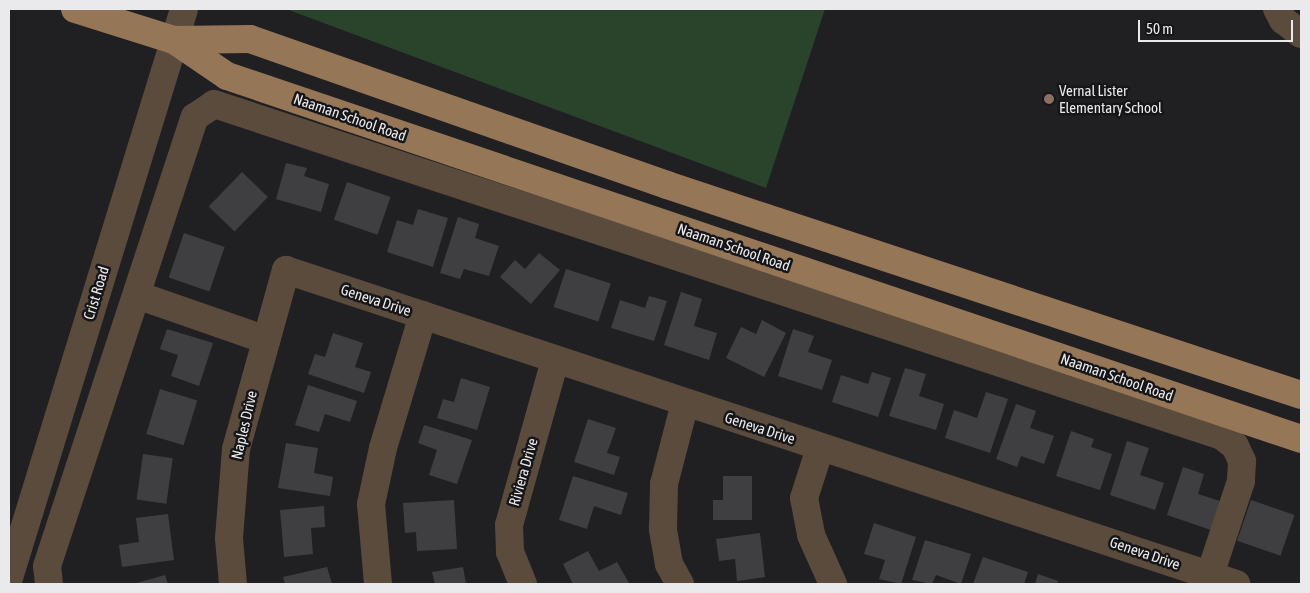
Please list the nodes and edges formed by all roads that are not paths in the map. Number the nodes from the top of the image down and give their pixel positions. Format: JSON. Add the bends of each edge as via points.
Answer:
{"nodes":[{"id":1,"x":75,"y":9,"type":"edge"},
{"id":2,"x":184,"y":9,"type":"edge"},
{"id":3,"x":1277,"y":9,"type":"edge"},
{"id":4,"x":1301,"y":34,"type":"edge"},
{"id":5,"x":174,"y":40,"type":"junction"},
{"id":6,"x":286,"y":270,"type":"joint"},
{"id":7,"x":137,"y":295,"type":"junction"},
{"id":8,"x":423,"y":315,"type":"junction"},
{"id":9,"x":266,"y":340,"type":"junction"},
{"id":10,"x":556,"y":360,"type":"junction"},
{"id":11,"x":1301,"y":395,"type":"edge"},
{"id":12,"x":685,"y":403,"type":"junction"},
{"id":13,"x":1301,"y":439,"type":"edge"},
{"id":14,"x":820,"y":448,"type":"junction"},
{"id":15,"x":1210,"y":576,"type":"junction"},
{"id":16,"x":9,"y":578,"type":"edge"},
{"id":17,"x":49,"y":584,"type":"edge"},
{"id":18,"x":233,"y":584,"type":"edge"},
{"id":19,"x":378,"y":584,"type":"edge"},
{"id":20,"x":523,"y":584,"type":"edge"},
{"id":21,"x":680,"y":584,"type":"edge"},
{"id":22,"x":833,"y":584,"type":"edge"},
{"id":23,"x":1236,"y":584,"type":"edge"}],
"edges":[{"from":1,"to":5,"type":"main road","name":"Naaman School Road"},
{"from":2,"to":5,"type":"street","name":"Crist Road"},
{"from":3,"to":4,"type":"street","via":[[1283,20]]},
{"from":5,"to":11,"type":"main road","name":"Naaman School Road","via":[[250,39],[667,185]]},
{"from":5,"to":13,"type":"main road","name":"Naaman School Road","via":[[227,76]]},
{"from":5,"to":16,"type":"street","name":"Crist Road"},
{"from":6,"to":8,"type":"street","name":"Geneva Drive"},
{"from":6,"to":9,"type":"street","name":"Naples Drive"},
{"from":7,"to":9,"type":"street"},
{"from":7,"to":15,"type":"street","via":[[195,117],[206,106],[222,104],[1222,436],[1235,446],[1242,461],[1241,482]]},
{"from":7,"to":17,"type":"street","via":[[47,566]]},
{"from":8,"to":10,"type":"street","name":"Geneva Drive"},
{"from":8,"to":19,"type":"street","via":[[383,448],[371,504]]},
{"from":9,"to":18,"type":"street","name":"Naples Drive","via":[[236,449],[229,538]]},
{"from":10,"to":12,"type":"street","name":"Geneva Drive"},
{"from":10,"to":20,"type":"street","name":"Riviera Drive","via":[[509,525],[510,552]]},
{"from":12,"to":14,"type":"street","name":"Geneva Drive"},
{"from":12,"to":21,"type":"street","via":[[664,484],[663,529],[670,564]]},
{"from":14,"to":15,"type":"street","name":"Geneva Drive"},
{"from":14,"to":22,"type":"street","via":[[804,498],[812,535]]},
{"from":15,"to":23,"type":"street","name":"Geneva Drive"}]}
